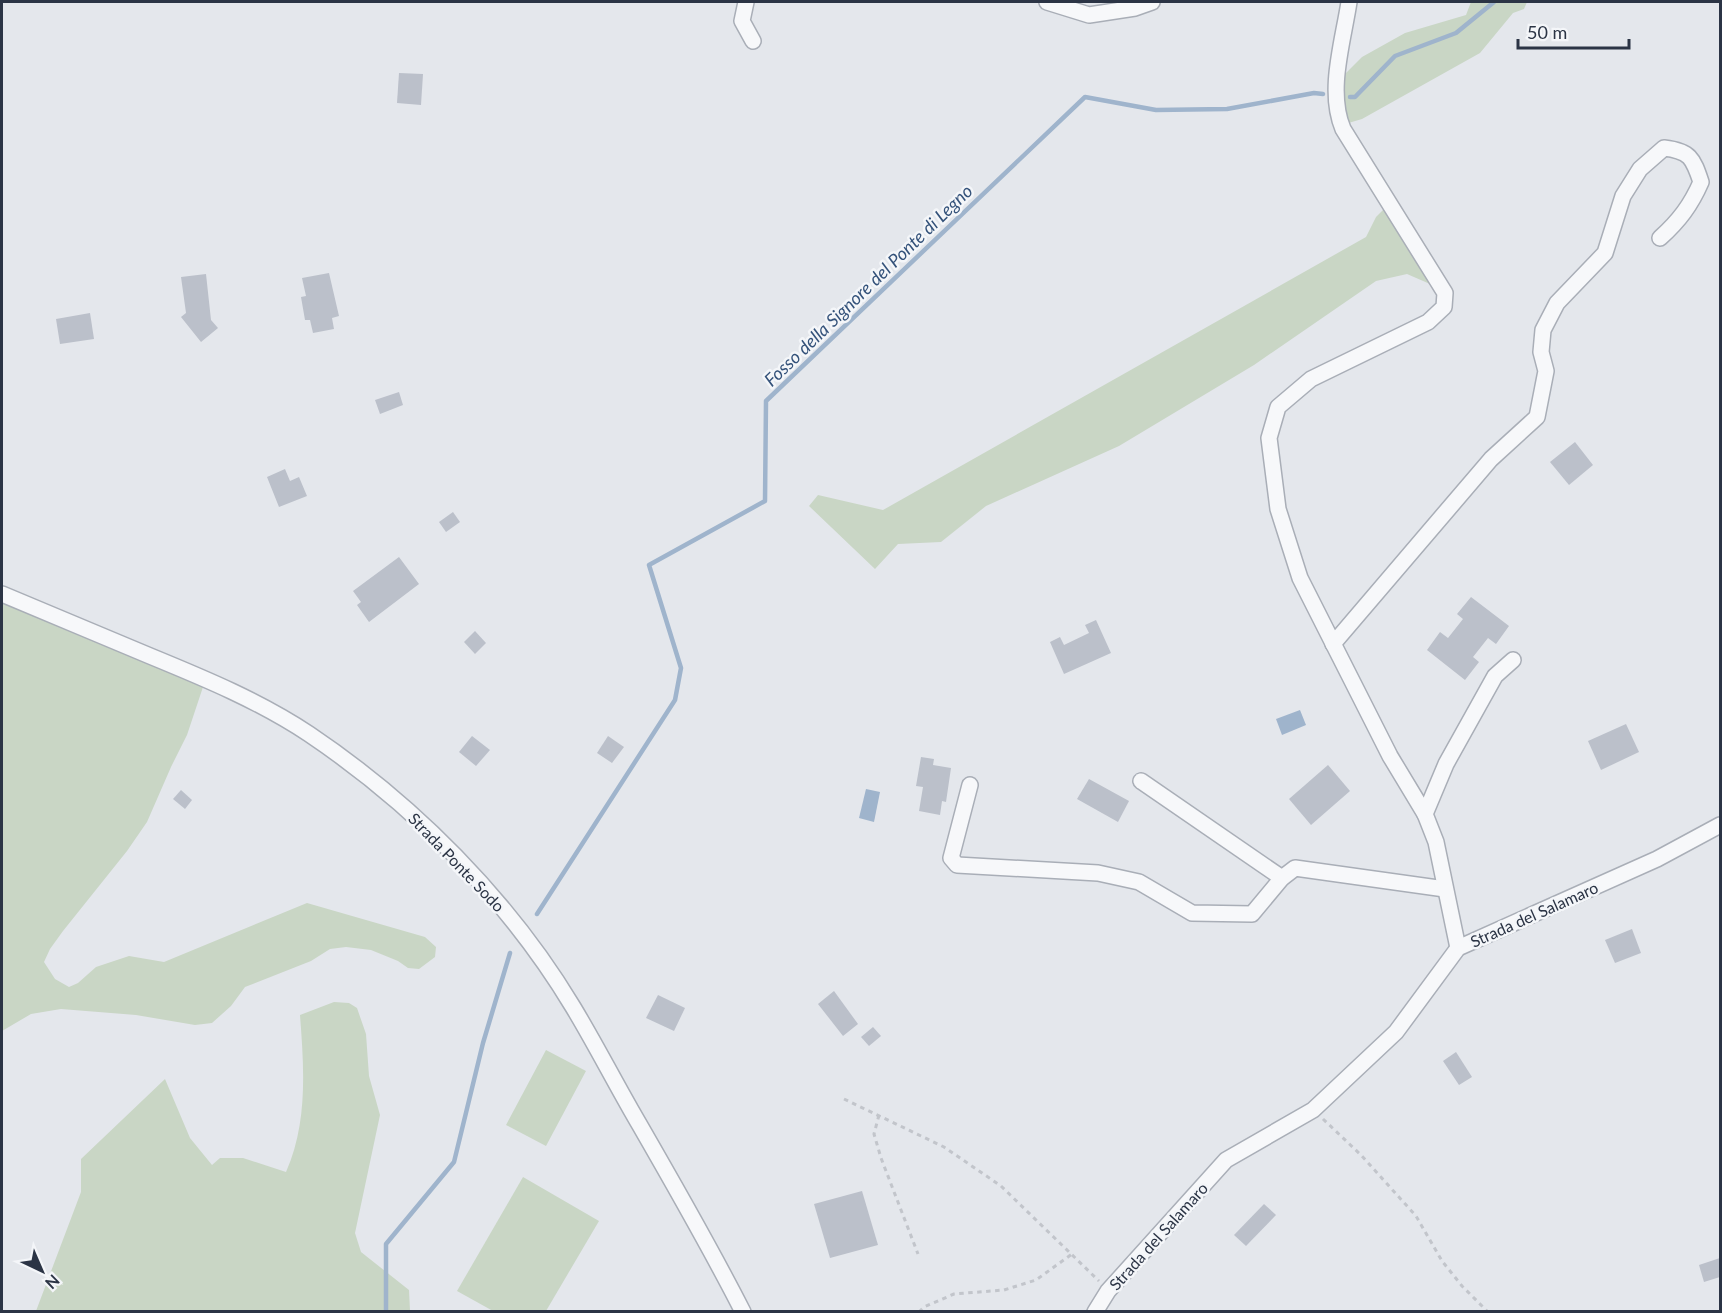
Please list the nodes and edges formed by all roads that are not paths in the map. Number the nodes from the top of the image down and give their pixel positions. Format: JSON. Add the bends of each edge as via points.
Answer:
{"nodes":[{"id":1,"x":746,"y":2,"type":"edge"},
{"id":2,"x":1047,"y":2,"type":"edge"},
{"id":3,"x":1152,"y":2,"type":"edge"},
{"id":4,"x":1349,"y":2,"type":"edge"},
{"id":5,"x":753,"y":41,"type":"dead end"},
{"id":6,"x":1660,"y":238,"type":"dead end"},
{"id":7,"x":2,"y":594,"type":"edge"},
{"id":8,"x":1333,"y":644,"type":"junction"},
{"id":9,"x":1513,"y":660,"type":"dead end"},
{"id":10,"x":1141,"y":781,"type":"dead end"},
{"id":11,"x":970,"y":785,"type":"dead end"},
{"id":12,"x":1425,"y":814,"type":"junction"},
{"id":13,"x":1720,"y":825,"type":"edge"},
{"id":14,"x":1282,"y":878,"type":"junction"},
{"id":15,"x":1445,"y":889,"type":"junction"},
{"id":16,"x":1458,"y":948,"type":"junction"},
{"id":17,"x":743,"y":1311,"type":"edge"},
{"id":18,"x":1095,"y":1311,"type":"edge"}],
"edges":[{"from":1,"to":5,"type":"street","via":[[742,21]]},
{"from":2,"to":3,"type":"street","via":[[1089,15]]},
{"from":4,"to":8,"type":"street","via":[[1335,81],[1338,117],[1445,293],[1443,307],[1428,322],[1311,379],[1278,407],[1269,438],[1278,509],[1300,578]]},
{"from":6,"to":8,"type":"street","via":[[1692,203],[1701,182],[1695,162],[1680,150],[1664,148],[1640,168],[1623,196],[1605,253],[1557,303],[1543,330],[1540,352],[1546,371],[1537,417],[1491,459]]},
{"from":7,"to":17,"type":"street","name":"Strada Ponte Sodo","via":[[237,692],[309,734],[418,819],[506,913],[572,1005]]},
{"from":8,"to":12,"type":"street","via":[[1390,756]]},
{"from":9,"to":12,"type":"street","via":[[1495,676],[1446,764]]},
{"from":10,"to":14,"type":"street"},
{"from":11,"to":14,"type":"street","via":[[951,858],[957,865],[1098,873],[1139,882],[1192,913],[1228,915],[1252,914]]},
{"from":12,"to":15,"type":"street","via":[[1436,842]]},
{"from":13,"to":16,"type":"street","name":"Strada del Salamaro","via":[[1657,859]]},
{"from":14,"to":15,"type":"street","via":[[1295,868]]},
{"from":15,"to":16,"type":"street"},
{"from":16,"to":18,"type":"street","name":"Strada del Salamaro","via":[[1396,1032],[1313,1110],[1226,1160],[1108,1291]]}]}
